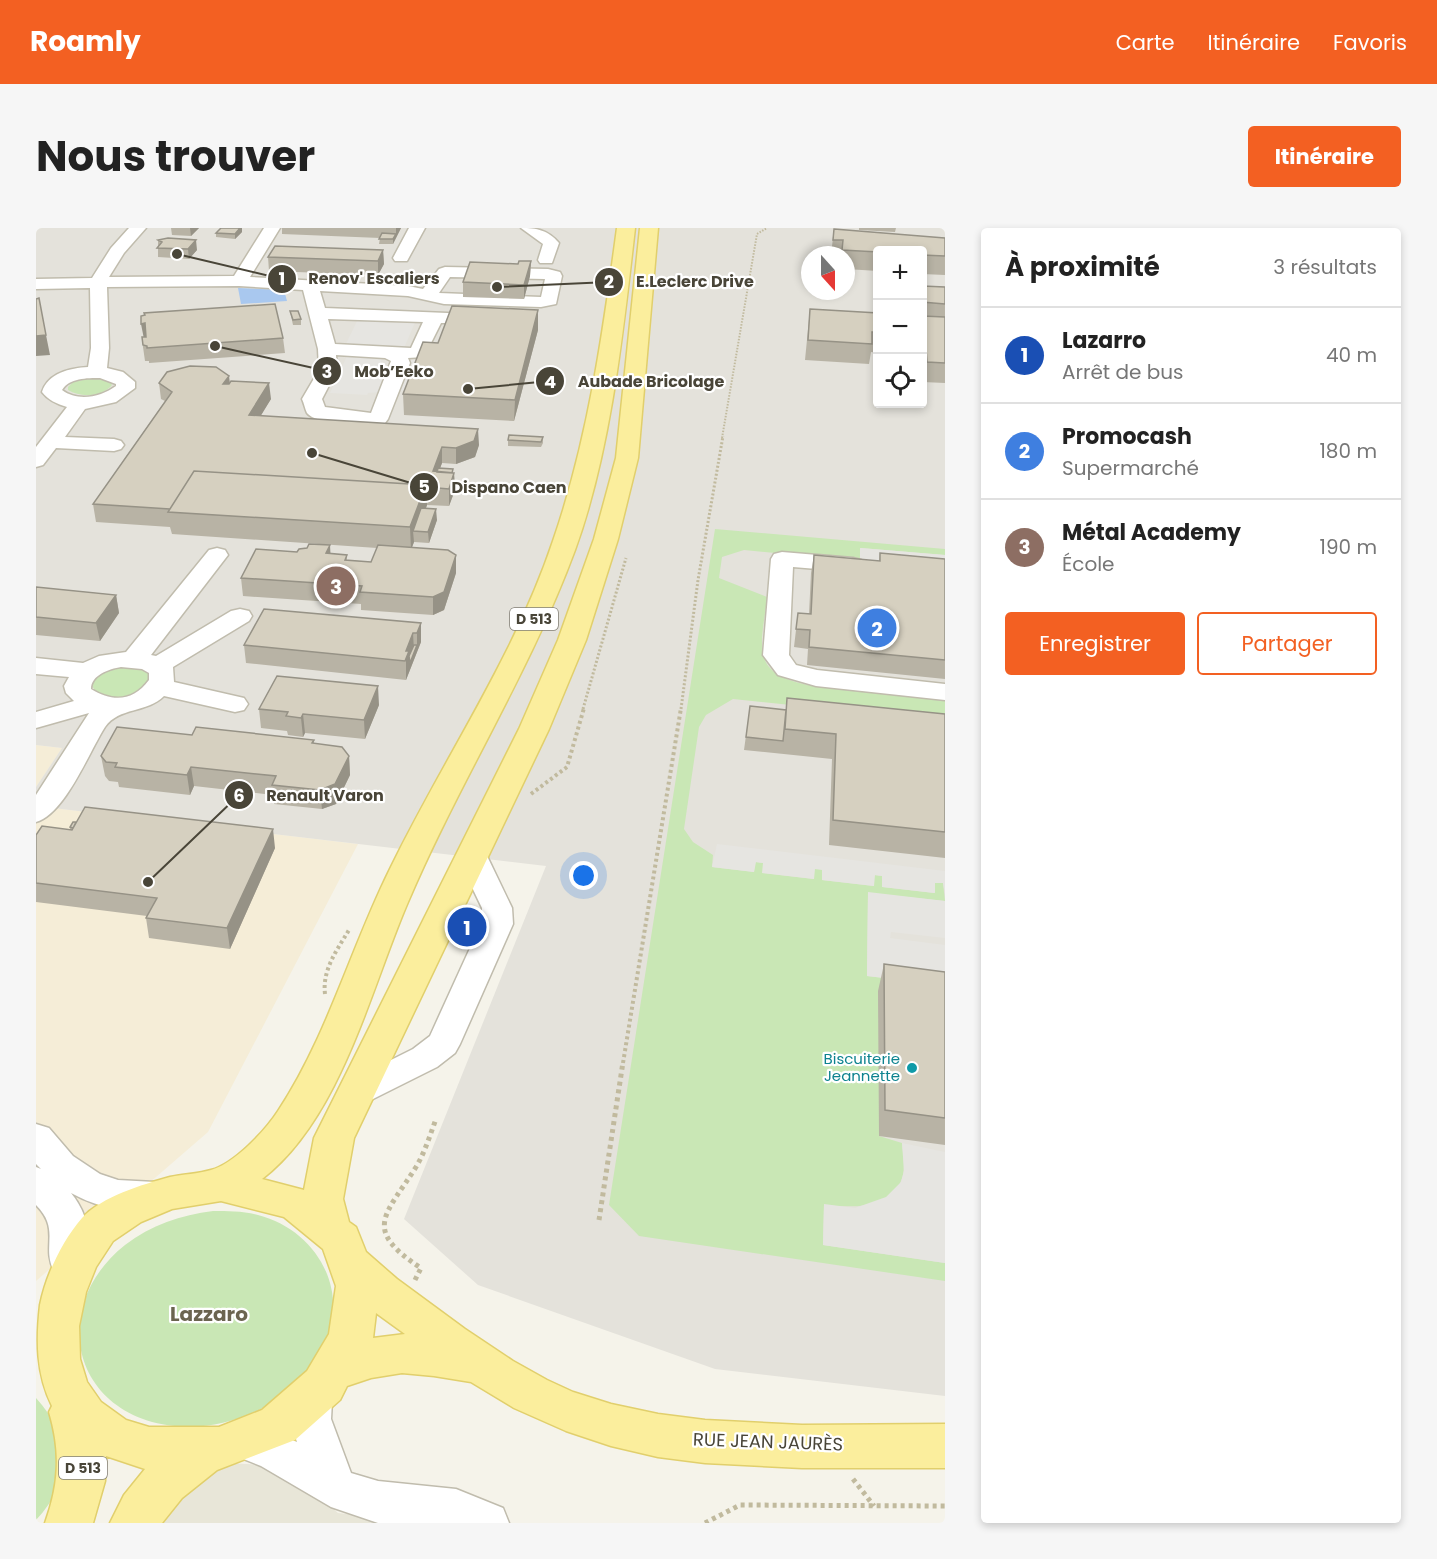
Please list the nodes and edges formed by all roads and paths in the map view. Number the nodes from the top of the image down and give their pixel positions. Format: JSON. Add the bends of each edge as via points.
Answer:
{"nodes":[{"id":1,"x":138,"y":228,"type":"edge"},
{"id":2,"x":272,"y":228,"type":"edge"},
{"id":3,"x":417,"y":228,"type":"edge"},
{"id":4,"x":529,"y":228,"type":"edge"},
{"id":5,"x":626,"y":228,"type":"edge"},
{"id":6,"x":649,"y":228,"type":"edge"},
{"id":7,"x":767,"y":228,"type":"edge"},
{"id":8,"x":401,"y":258,"type":"dead end"},
{"id":9,"x":546,"y":260,"type":"dead end"},
{"id":10,"x":239,"y":281,"type":"junction"},
{"id":11,"x":98,"y":283,"type":"junction"},
{"id":12,"x":36,"y":284,"type":"edge"},
{"id":13,"x":310,"y":284,"type":"junction"},
{"id":14,"x":425,"y":295,"type":"junction"},
{"id":15,"x":318,"y":313,"type":"junction"},
{"id":16,"x":434,"y":318,"type":"junction"},
{"id":17,"x":488,"y":320,"type":"edge"},
{"id":18,"x":327,"y":349,"type":"junction"},
{"id":19,"x":389,"y":353,"type":"junction"},
{"id":20,"x":97,"y":372,"type":"junction"},
{"id":21,"x":36,"y":381,"type":"edge"},
{"id":22,"x":59,"y":381,"type":"junction"},
{"id":23,"x":80,"y":402,"type":"junction"},
{"id":24,"x":52,"y":442,"type":"junction"},
{"id":25,"x":114,"y":445,"type":"dead end"},
{"id":26,"x":36,"y":461,"type":"edge"},
{"id":27,"x":217,"y":555,"type":"dead end"},
{"id":28,"x":877,"y":567,"type":"edge"},
{"id":29,"x":240,"y":616,"type":"dead end"},
{"id":30,"x":36,"y":666,"type":"edge"},
{"id":31,"x":150,"y":670,"type":"junction"},
{"id":32,"x":86,"y":671,"type":"junction"},
{"id":33,"x":945,"y":692,"type":"edge"},
{"id":34,"x":103,"y":704,"type":"junction"},
{"id":35,"x":235,"y":704,"type":"dead end"},
{"id":36,"x":36,"y":720,"type":"edge"},
{"id":37,"x":36,"y":813,"type":"edge"},
{"id":38,"x":472,"y":856,"type":"junction"},
{"id":39,"x":350,"y":927,"type":"dead end"},
{"id":40,"x":343,"y":1028,"type":"junction"},
{"id":41,"x":357,"y":1092,"type":"junction"},
{"id":42,"x":436,"y":1119,"type":"dead end"},
{"id":43,"x":36,"y":1138,"type":"edge"},
{"id":44,"x":36,"y":1182,"type":"edge"},
{"id":45,"x":221,"y":1185,"type":"junction"},
{"id":46,"x":155,"y":1197,"type":"junction"},
{"id":47,"x":599,"y":1220,"type":"dead end"},
{"id":48,"x":329,"y":1227,"type":"junction"},
{"id":49,"x":353,"y":1265,"type":"junction"},
{"id":50,"x":421,"y":1268,"type":"dead end"},
{"id":51,"x":52,"y":1284,"type":"edge"},
{"id":52,"x":479,"y":1365,"type":"junction"},
{"id":53,"x":324,"y":1385,"type":"junction"},
{"id":54,"x":53,"y":1389,"type":"edge"},
{"id":55,"x":226,"y":1445,"type":"junction"},
{"id":56,"x":945,"y":1446,"type":"edge"},
{"id":57,"x":847,"y":1471,"type":"dead end"},
{"id":58,"x":334,"y":1485,"type":"junction"},
{"id":59,"x":874,"y":1506,"type":"junction"},
{"id":60,"x":945,"y":1506,"type":"edge"},
{"id":61,"x":69,"y":1523,"type":"edge"},
{"id":62,"x":134,"y":1523,"type":"edge"},
{"id":63,"x":487,"y":1523,"type":"edge"},
{"id":64,"x":705,"y":1523,"type":"edge"}],
"edges":[{"from":1,"to":11,"type":"street","via":[[117,251]]},
{"from":2,"to":10,"type":"street"},
{"from":3,"to":8,"type":"street"},
{"from":4,"to":9,"type":"street","via":[[551,243]]},
{"from":5,"to":40,"type":"main road","number":"D 513","via":[[596,427],[565,544],[520,653],[380,924]]},
{"from":6,"to":38,"type":"main road","number":"D 513","via":[[627,458],[606,539],[554,683]]},
{"from":7,"to":47,"type":"path","via":[[757,234],[698,580],[676,744]]},
{"from":10,"to":11,"type":"street"},
{"from":10,"to":13,"type":"street"},
{"from":11,"to":12,"type":"street"},
{"from":11,"to":20,"type":"street"},
{"from":13,"to":14,"type":"street"},
{"from":13,"to":15,"type":"street"},
{"from":14,"to":14,"type":"street","via":[[541,302],[550,300],[555,276],[445,272]]},
{"from":15,"to":16,"type":"street"},
{"from":15,"to":18,"type":"street"},
{"from":16,"to":17,"type":"street"},
{"from":16,"to":19,"type":"street","via":[[418,353]]},
{"from":18,"to":19,"type":"street"},
{"from":18,"to":19,"type":"street","via":[[328,370],[312,399],[313,407],[332,416],[378,419],[401,363]]},
{"from":20,"to":22,"type":"street"},
{"from":20,"to":23,"type":"street","via":[[120,377],[126,382],[125,388],[109,398]]},
{"from":21,"to":22,"type":"street"},
{"from":22,"to":23,"type":"street","via":[[52,392],[57,397]]},
{"from":23,"to":24,"type":"street"},
{"from":24,"to":25,"type":"street"},
{"from":24,"to":26,"type":"street"},
{"from":27,"to":31,"type":"street"},
{"from":28,"to":33,"type":"street","via":[[782,559],[776,655],[787,670],[816,678]]},
{"from":29,"to":31,"type":"street"},
{"from":30,"to":32,"type":"street"},
{"from":31,"to":32,"type":"street","via":[[107,661]]},
{"from":31,"to":34,"type":"street","via":[[146,698],[129,704]]},
{"from":31,"to":35,"type":"street"},
{"from":32,"to":34,"type":"street","via":[[77,686],[79,693]]},
{"from":34,"to":36,"type":"street"},
{"from":34,"to":37,"type":"street","via":[[54,791]]},
{"from":38,"to":41,"type":"main road","number":"D 513"},
{"from":38,"to":41,"type":"street","via":[[497,908],[497,924],[442,1044],[425,1058]]},
{"from":39,"to":40,"type":"path","via":[[331,960],[322,986],[329,1008]]},
{"from":40,"to":45,"type":"main road","number":"D 513","via":[[288,1127],[260,1159]]},
{"from":41,"to":48,"type":"main road","number":"D 513","via":[[334,1138],[326,1175],[323,1199]]},
{"from":42,"to":50,"type":"path","via":[[419,1163],[386,1209],[382,1223],[386,1239],[398,1255]]},
{"from":43,"to":46,"type":"street","via":[[55,1161],[93,1187],[113,1195]]},
{"from":44,"to":51,"type":"street","via":[[64,1209],[70,1240]]},
{"from":45,"to":46,"type":"main road"},
{"from":45,"to":48,"type":"main road","via":[[252,1187],[282,1196],[308,1209]]},
{"from":46,"to":51,"type":"main road","via":[[98,1229]]},
{"from":48,"to":49,"type":"main road"},
{"from":49,"to":52,"type":"main road","name":"RUE JEAN JAURÈS","via":[[369,1284]]},
{"from":49,"to":53,"type":"main road","via":[[358,1316],[351,1343]]},
{"from":51,"to":54,"type":"main road","via":[[43,1321],[42,1351]]},
{"from":52,"to":53,"type":"main road","via":[[394,1353],[359,1360]]},
{"from":52,"to":56,"type":"main road","name":"RUE JEAN JAURÈS","via":[[567,1411],[645,1432],[758,1445]]},
{"from":53,"to":55,"type":"main road","via":[[270,1429]]},
{"from":53,"to":58,"type":"street","via":[[310,1419]]},
{"from":54,"to":55,"type":"main road","via":[[99,1433],[131,1446],[168,1452]]},
{"from":54,"to":61,"type":"main road","number":"D 513","via":[[81,1442],[82,1482]]},
{"from":55,"to":58,"type":"street","via":[[268,1446]]},
{"from":55,"to":62,"type":"main road","via":[[177,1469]]},
{"from":57,"to":59,"type":"path"},
{"from":58,"to":63,"type":"street","via":[[378,1503],[457,1508]]},
{"from":59,"to":60,"type":"path"},
{"from":59,"to":64,"type":"path","via":[[740,1505]]}]}
